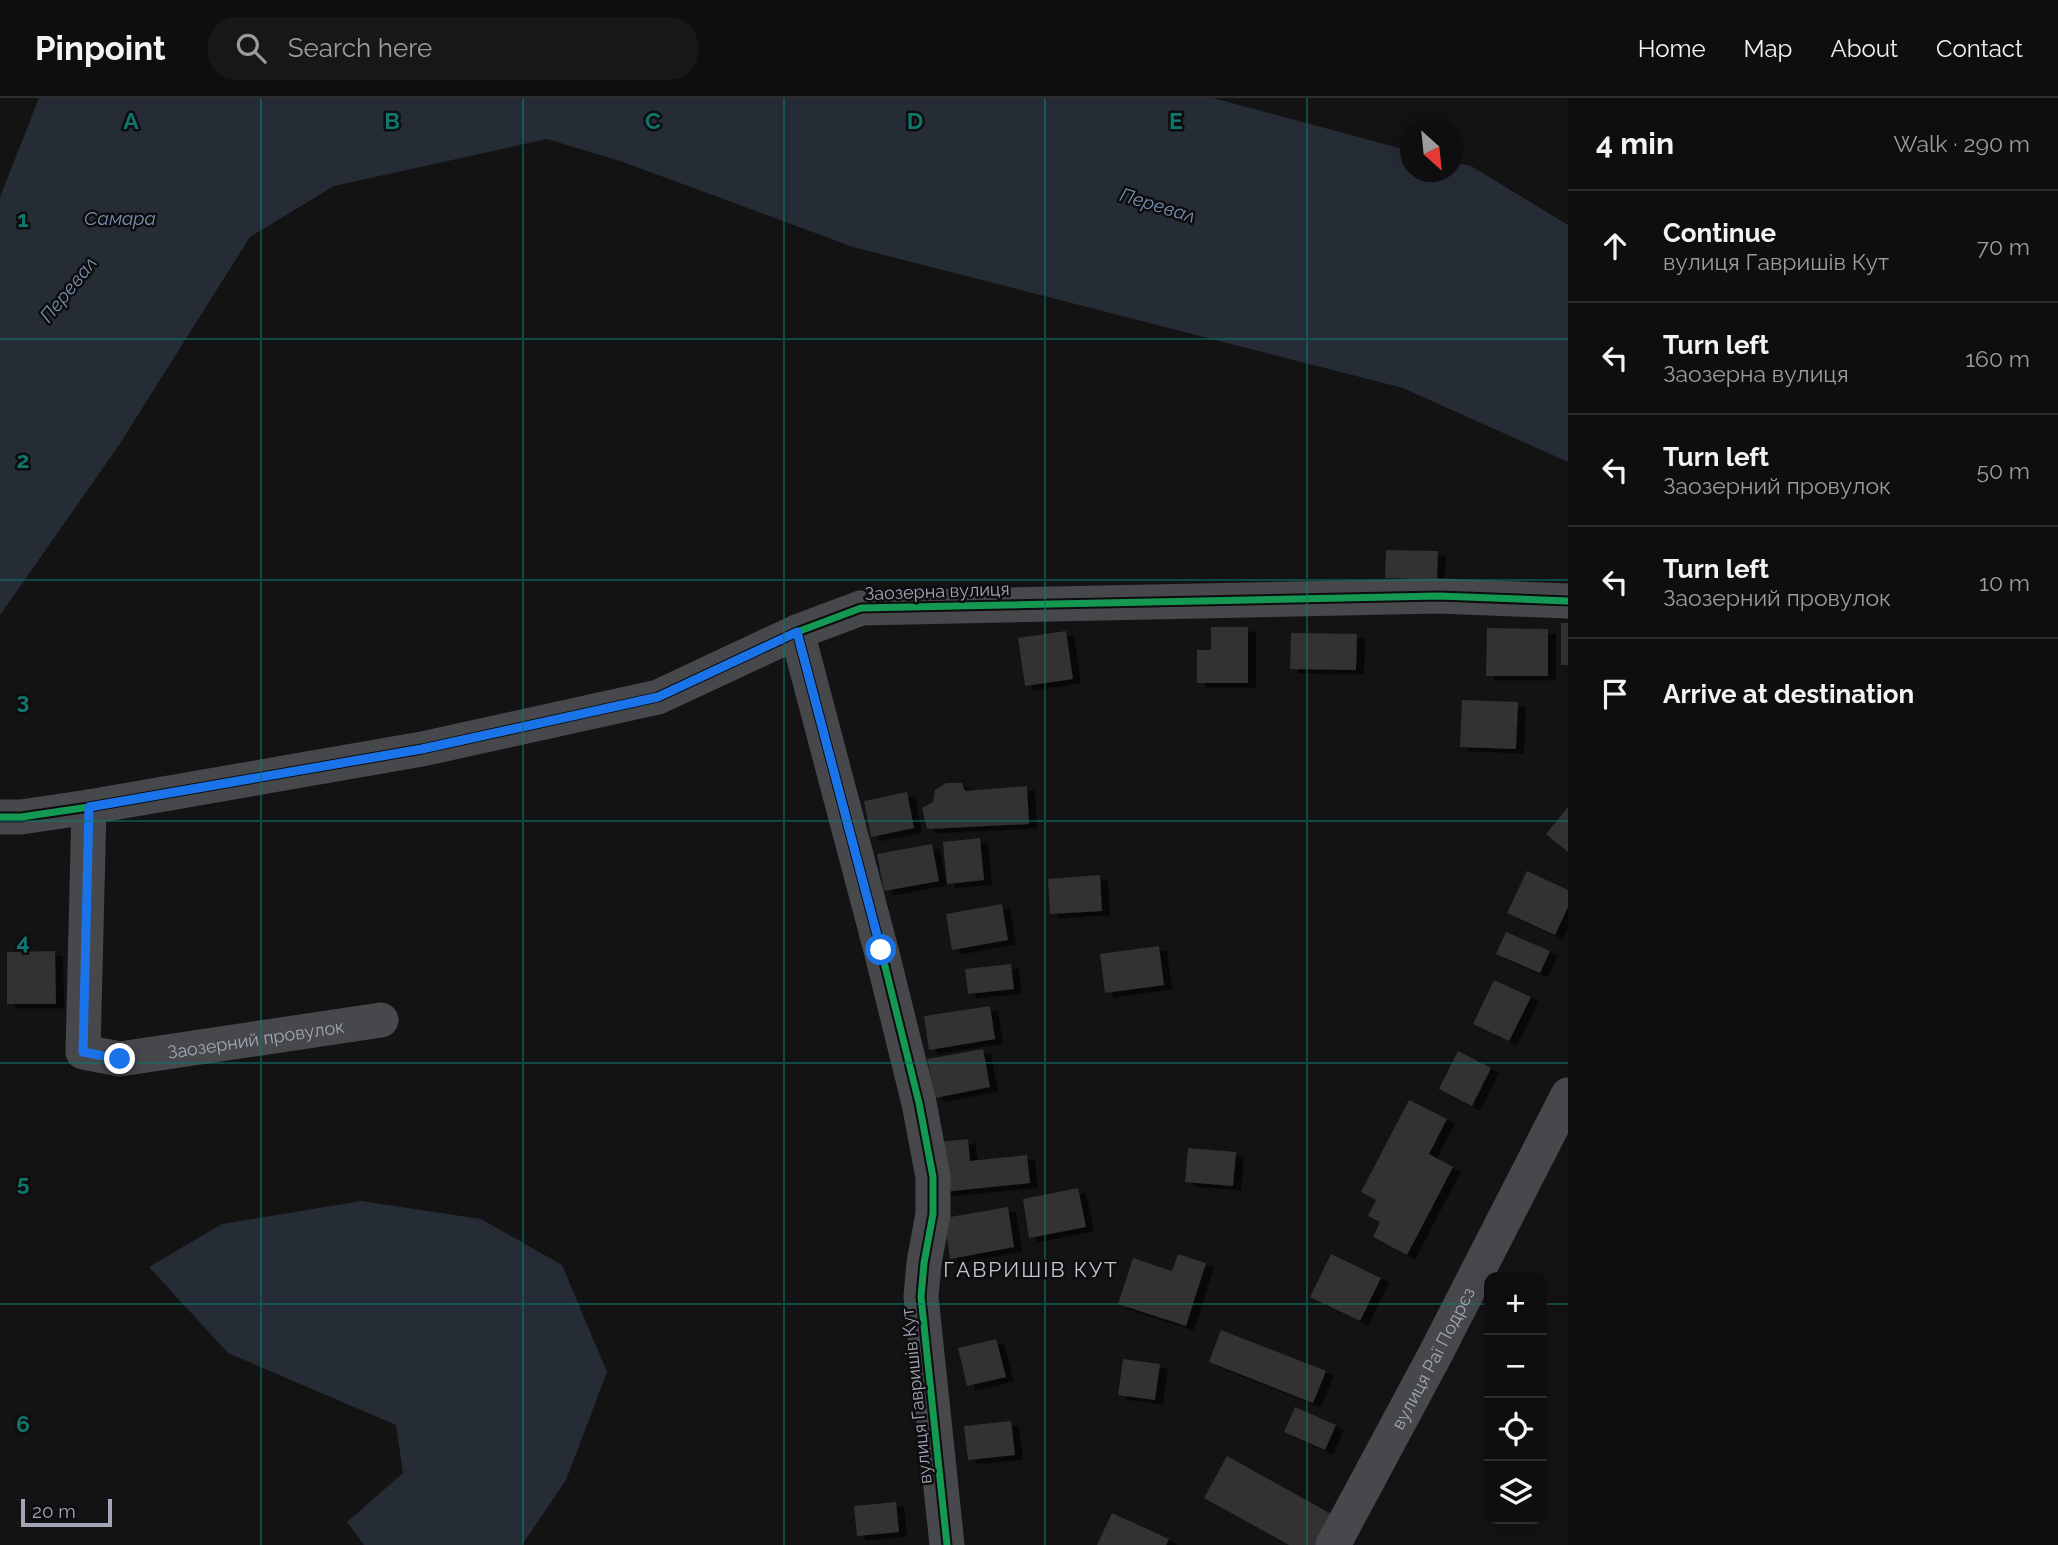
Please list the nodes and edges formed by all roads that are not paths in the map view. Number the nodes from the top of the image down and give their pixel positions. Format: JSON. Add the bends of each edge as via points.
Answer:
{"nodes":[{"id":1,"x":1568,"y":601,"type":"edge"},
{"id":2,"x":797,"y":632,"type":"junction"},
{"id":3,"x":89,"y":807,"type":"junction"},
{"id":4,"x":0,"y":817,"type":"edge"},
{"id":5,"x":381,"y":1020,"type":"dead end"},
{"id":6,"x":1568,"y":1095,"type":"edge"},
{"id":7,"x":947,"y":1545,"type":"edge"},
{"id":8,"x":1333,"y":1545,"type":"edge"}],
"edges":[{"from":1,"to":2,"type":"street","name":"Заозерна вулиця","via":[[1439,596],[861,608]]},
{"from":2,"to":3,"type":"street","name":"Заозерна вулиця","via":[[658,697],[422,749]]},
{"from":2,"to":7,"type":"street","name":"вулиця Гавришів Кут","via":[[881,950],[933,1177],[933,1213],[921,1297]]},
{"from":3,"to":4,"type":"street","name":"Заозерна вулиця"},
{"from":3,"to":5,"type":"street","name":"Заозерний провулок","via":[[83,1052],[120,1059]]},
{"from":6,"to":8,"type":"street","name":"вулиця Раї Подрєз"}]}
